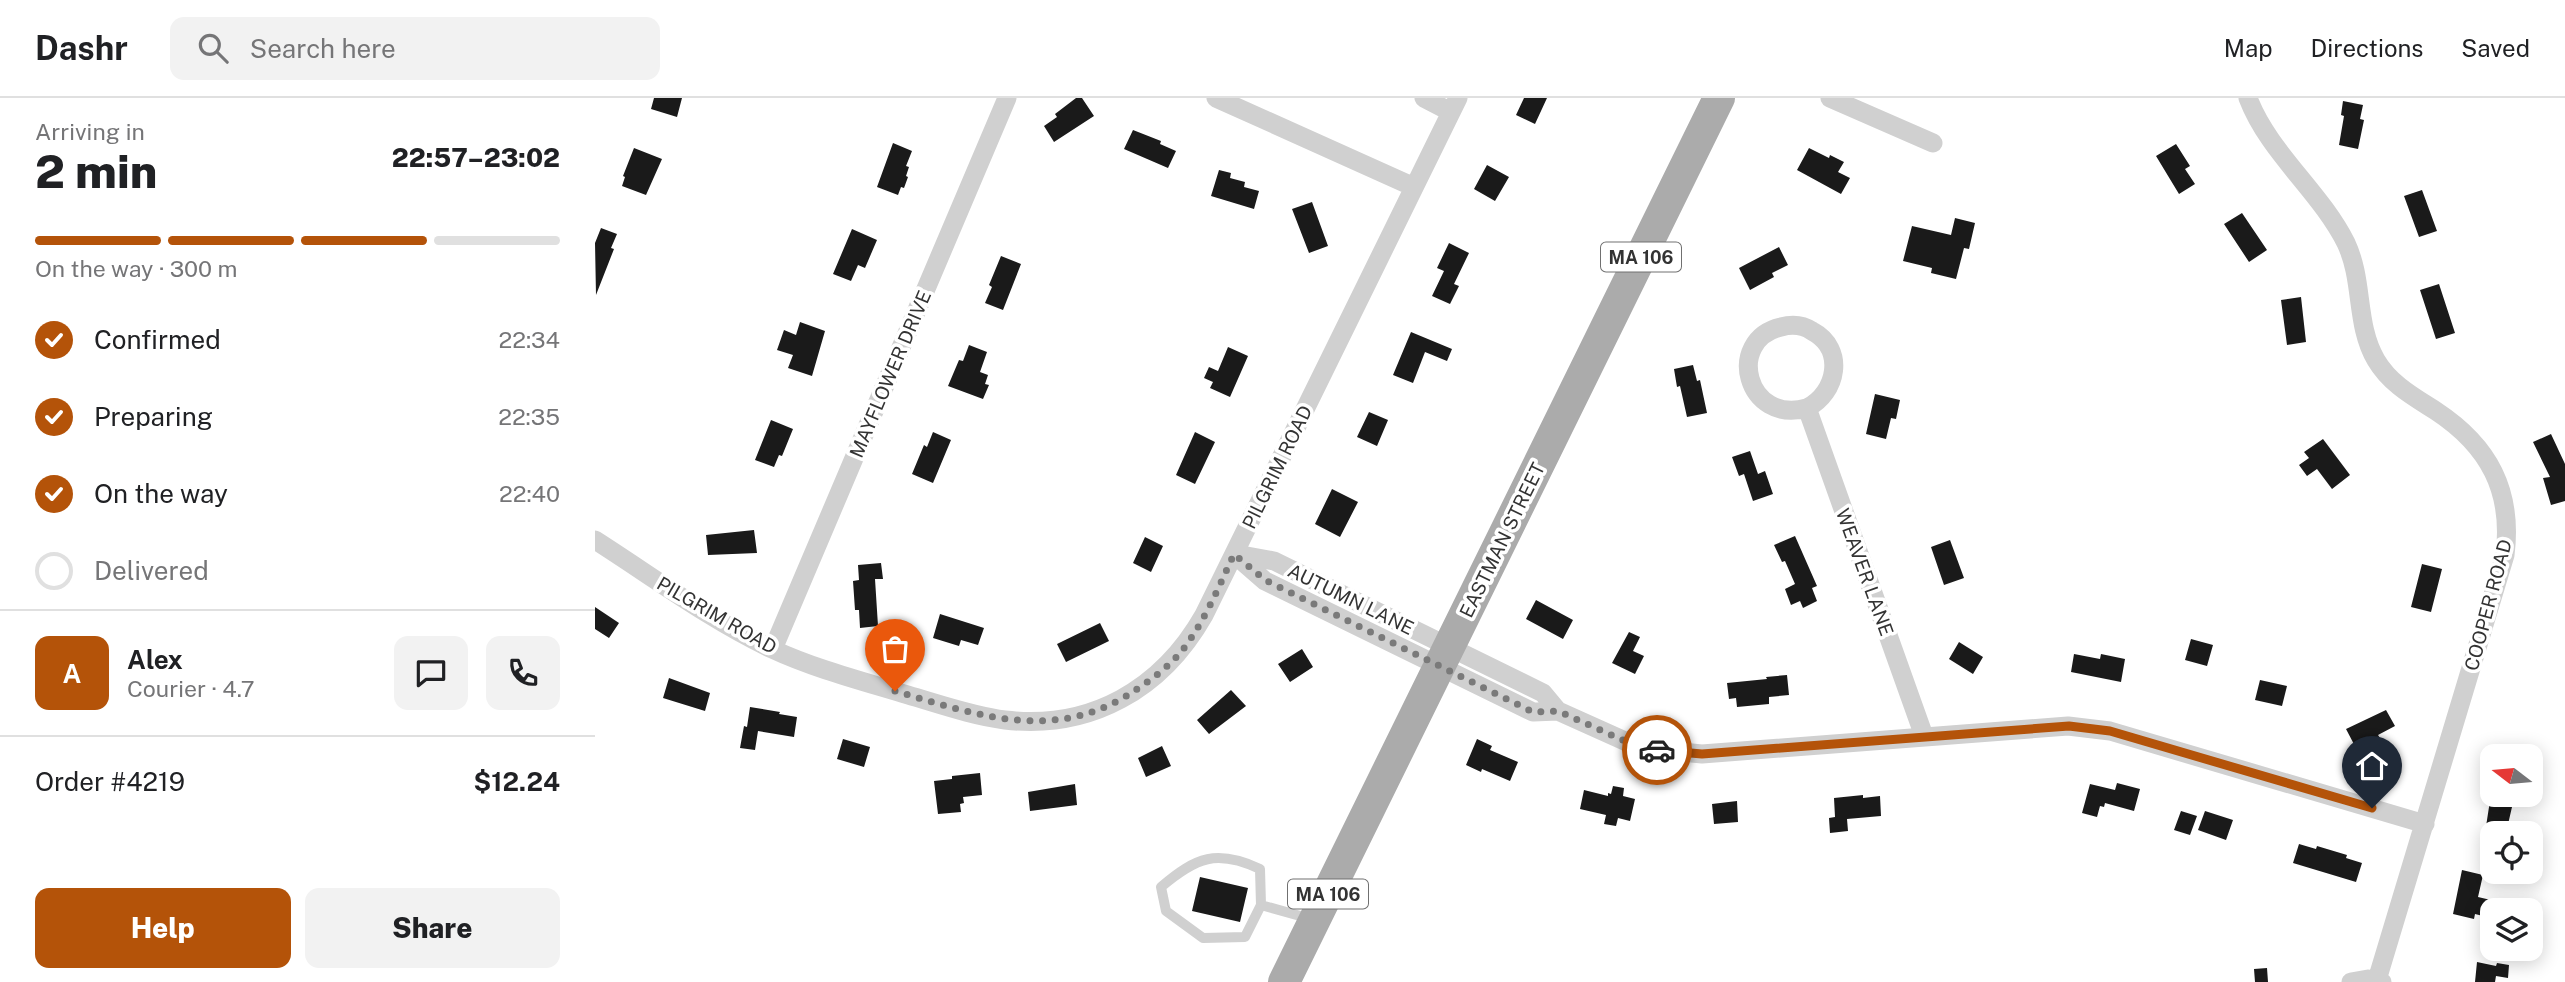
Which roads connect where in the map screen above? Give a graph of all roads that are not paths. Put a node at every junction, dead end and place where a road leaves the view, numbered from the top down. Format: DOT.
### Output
graph roads {
  1 [pos="1007,98"];
  2 [pos="1216,98"];
  3 [pos="1424,98"];
  4 [pos="1719,98"];
  5 [pos="1830,98"];
  6 [pos="2248,98"];
  7 [pos="1455,105"];
  8 [pos="1933,143"];
  9 [pos="1414,187"];
  10 [pos="1807,408"];
  11 [pos="595,540"];
  12 [pos="1234,554"];
  13 [pos="773,649"];
  14 [pos="1444,657"];
  15 [pos="1924,736"];
  16 [pos="2424,824"];
  17 [pos="1261,905"];
  18 [pos="1315,920"];
  19 [pos="2380,981"];
  20 [pos="1285,982"];
  21 [pos="2351,982"];
  1 -- 13 [label="street, MAYFLOWER DRIVE"];
  2 -- 9 [label="street"];
  3 -- 7 [label="street, PILGRIM ROAD"];
  4 -- 14 [label="main road, EASTMAN STREET / MA 106"];
  5 -- 8 [label="street"];
  6 -- 16 [label="street, COOPER ROAD"];
  7 -- 9 [label="street, PILGRIM ROAD"];
  9 -- 12 [label="street, PILGRIM ROAD"];
  10 -- 10 [label="street"];
  10 -- 15 [label="street, WEAVER LANE"];
  11 -- 13 [label="street, PILGRIM ROAD"];
  12 -- 13 [label="street, PILGRIM ROAD"];
  12 -- 14 [label="street, AUTUMN LANE"];
  14 -- 15 [label="street, AUTUMN LANE"];
  14 -- 18 [label="main road, EASTMAN STREET / MA 106"];
  15 -- 16 [label="street, AUTUMN LANE"];
  16 -- 19 [label="street, COOPER ROAD"];
  17 -- 17 [label="lane"];
  17 -- 18 [label="lane"];
  18 -- 20 [label="main road, EASTMAN STREET / MA 106"];
  19 -- 21 [label="street, COOPER ROAD"];
}
